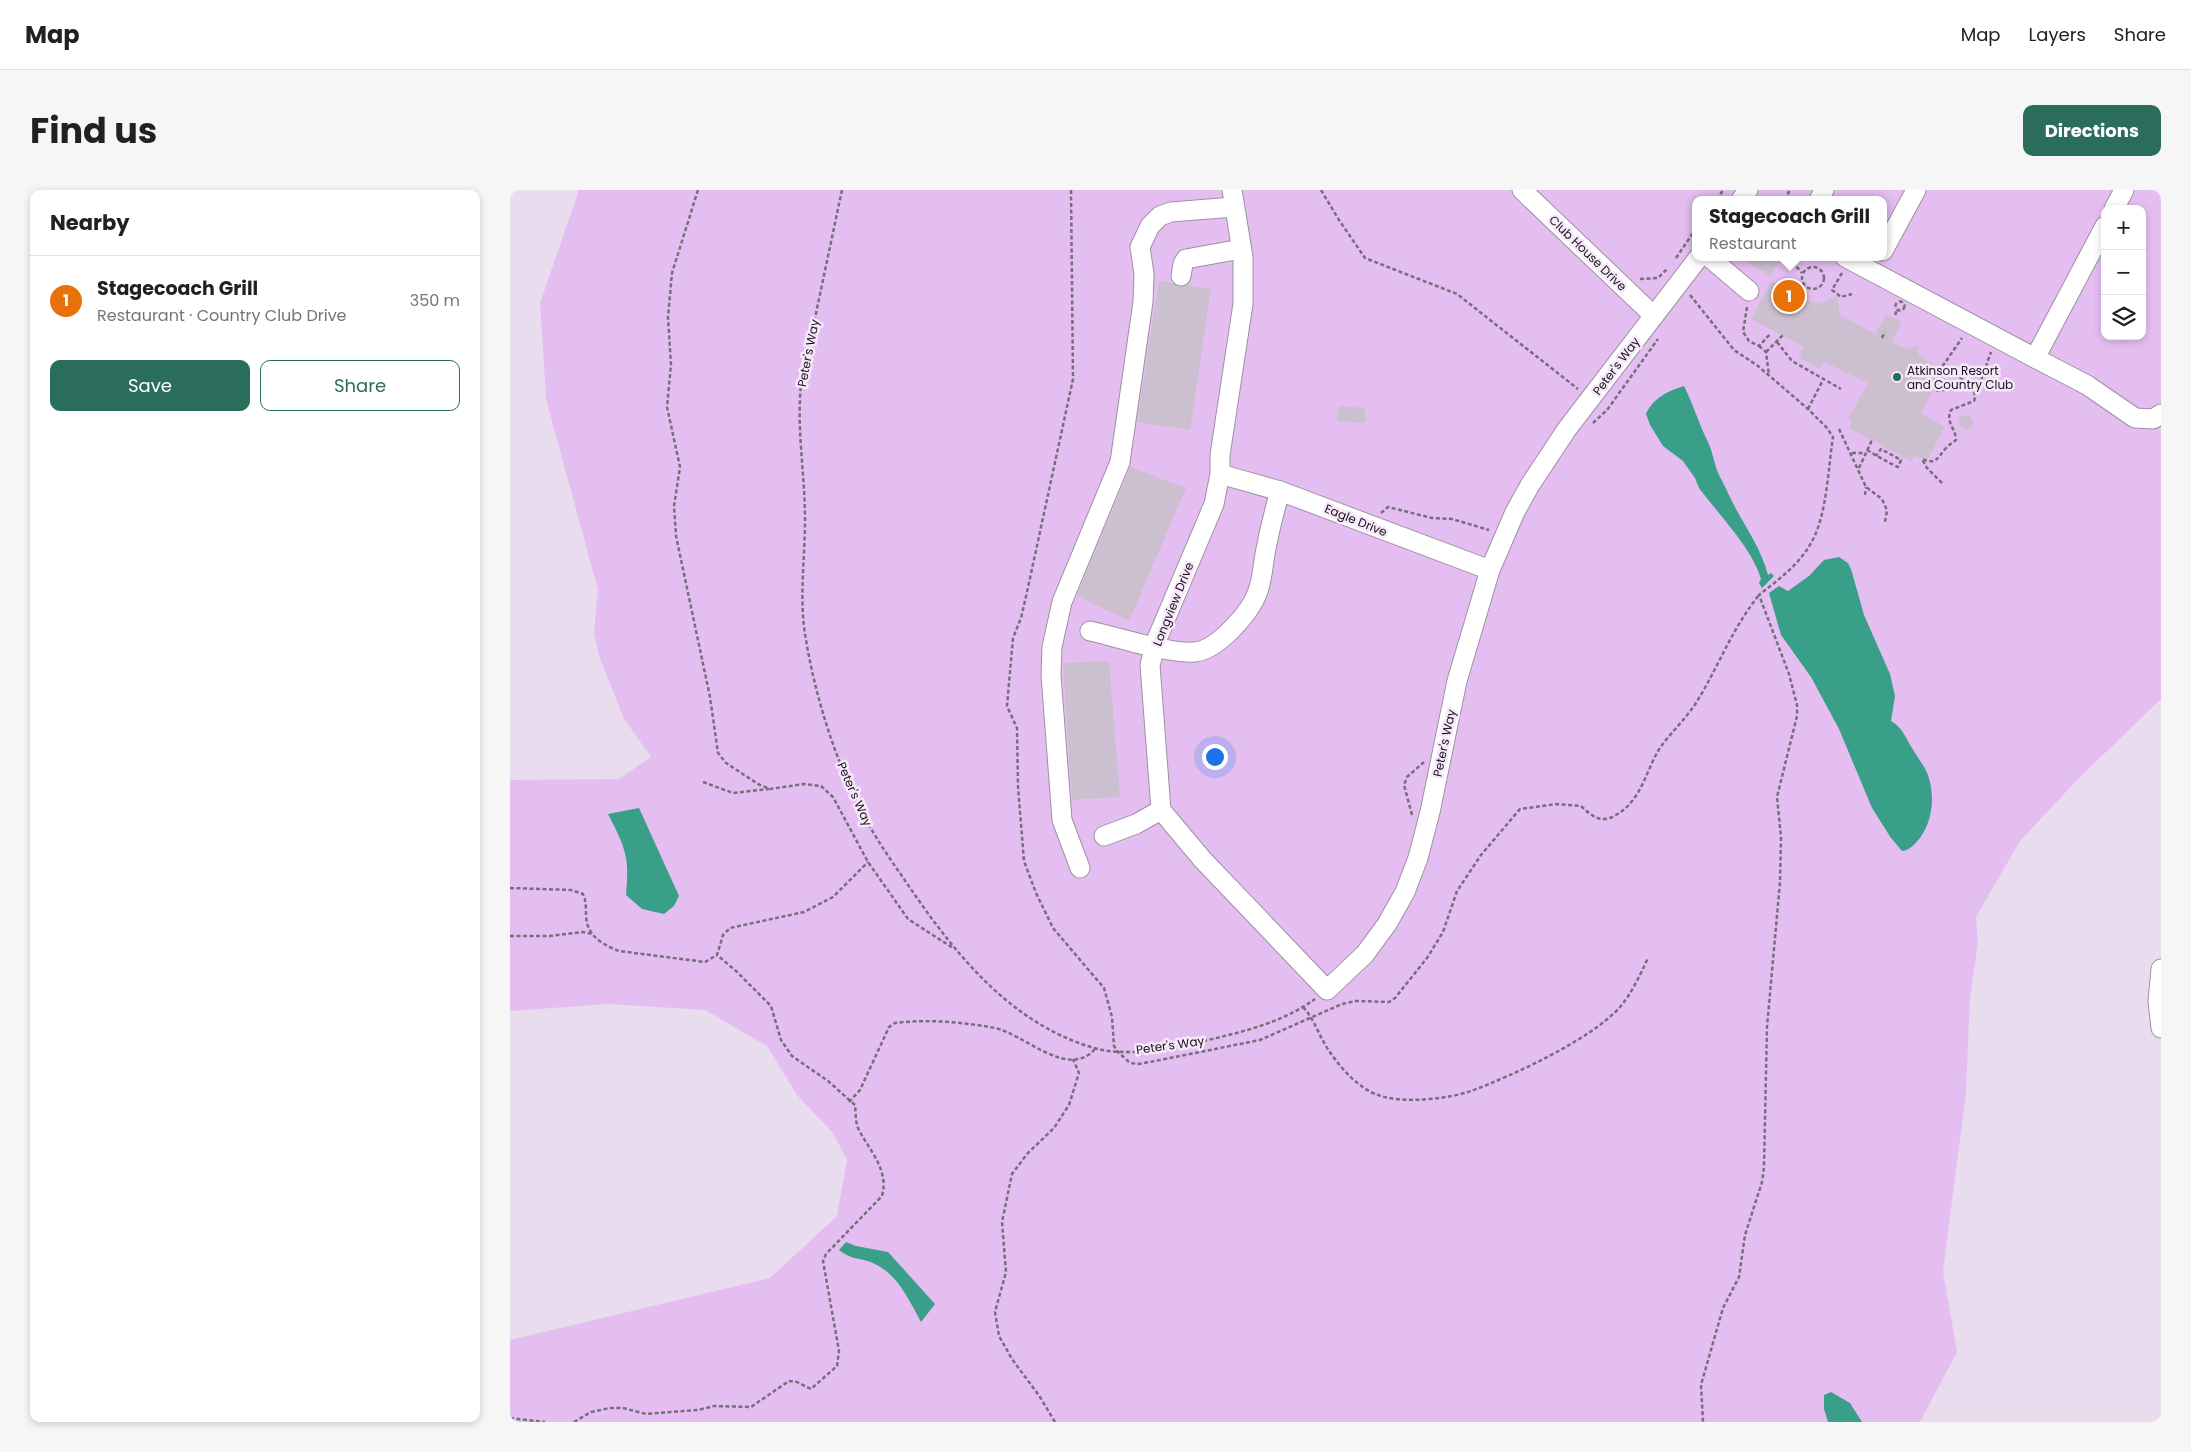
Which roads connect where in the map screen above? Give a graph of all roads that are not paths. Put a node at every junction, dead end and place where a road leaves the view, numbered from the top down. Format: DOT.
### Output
graph roads {
  1 [pos="1522,190"];
  2 [pos="1916,190"];
  3 [pos="2124,190"];
  4 [pos="1233,198"];
  5 [pos="2116,205"];
  6 [pos="2101,234"];
  7 [pos="1887,244"];
  8 [pos="1241,249"];
  9 [pos="1697,261"];
  10 [pos="1714,261"];
  11 [pos="1846,262"];
  12 [pos="1875,264"];
  13 [pos="1181,276"];
  14 [pos="1750,291"];
  15 [pos="1654,316"];
  16 [pos="2035,358"];
  17 [pos="2161,414"];
  18 [pos="1220,474"];
  19 [pos="1280,491"];
  20 [pos="1490,570"];
  21 [pos="1090,631"];
  22 [pos="1155,646"];
  23 [pos="1161,810"];
  24 [pos="1104,836"];
  25 [pos="1080,868"];
  26 [pos="2161,969"];
  27 [pos="2161,1028"];
  1 -- 15 [label="street, Club House Drive"];
  2 -- 7 [label="street"];
  3 -- 5 [label="street"];
  4 -- 8 [label="street, Longview Drive"];
  4 -- 25 [label="street"];
  6 -- 16 [label="street"];
  8 -- 13 [label="street"];
  8 -- 18 [label="street, Longview Drive"];
  9 -- 15 [label="street, Peter's Way"];
  10 -- 14 [label="street"];
  11 -- 12 [label="street"];
  12 -- 16 [label="street"];
  15 -- 20 [label="street, Peter's Way"];
  16 -- 17 [label="street"];
  18 -- 19 [label="street, Eagle Drive"];
  18 -- 22 [label="street, Longview Drive"];
  19 -- 20 [label="street, Eagle Drive"];
  19 -- 22 [label="street"];
  20 -- 23 [label="street, Peter's Way"];
  21 -- 22 [label="street"];
  22 -- 23 [label="street, Longview Drive"];
  23 -- 24 [label="street"];
  26 -- 27 [label="street"];
}
